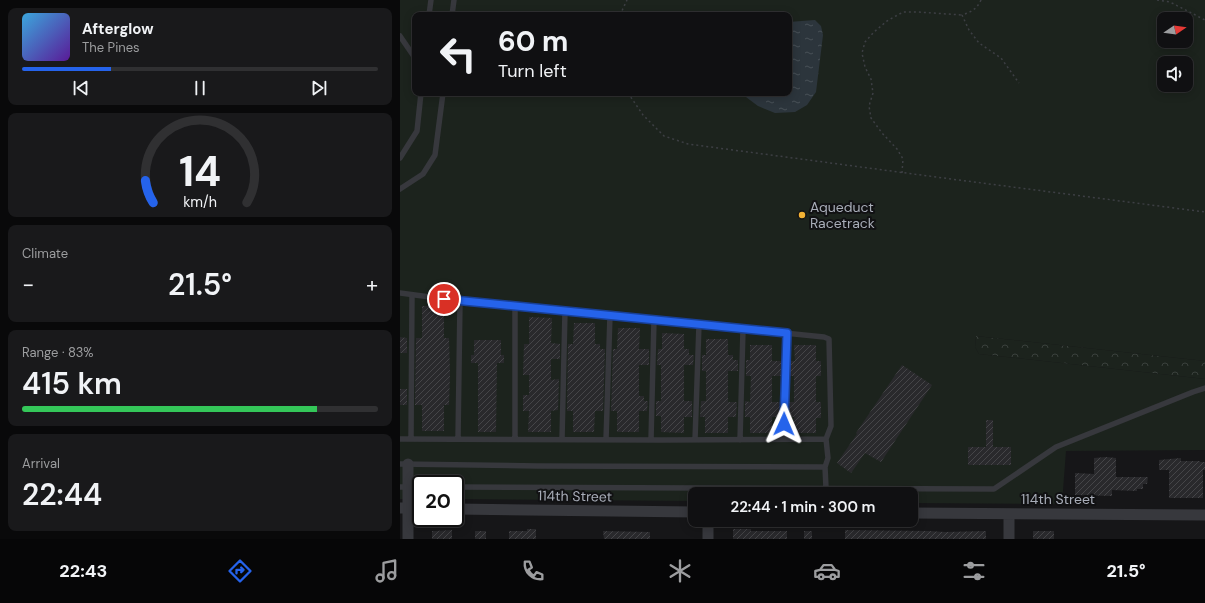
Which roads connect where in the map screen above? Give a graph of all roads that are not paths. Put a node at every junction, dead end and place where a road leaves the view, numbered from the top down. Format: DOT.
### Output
graph roads {
  1 [pos="431,0"];
  2 [pos="454,0"];
  3 [pos="429,12"];
  4 [pos="452,12"];
  5 [pos="400,36"];
  6 [pos="412,54"];
  7 [pos="421,96"];
  8 [pos="443,96"];
  9 [pos="400,158"];
  10 [pos="400,189"];
  11 [pos="400,293"];
  12 [pos="412,295"];
  13 [pos="460,301"];
  14 [pos="515,306"];
  15 [pos="565,311"];
  16 [pos="610,315"];
  17 [pos="654,320"];
  18 [pos="699,324"];
  19 [pos="743,329"];
  20 [pos="787,333"];
  21 [pos="1205,388"];
  22 [pos="400,439"];
  23 [pos="411,439"];
  24 [pos="458,439"];
  25 [pos="515,439"];
  26 [pos="562,439"];
  27 [pos="784,439"];
  28 [pos="826,439"];
  29 [pos="606,440"];
  30 [pos="651,440"];
  31 [pos="695,440"];
  32 [pos="740,440"];
  33 [pos="404,464"];
  34 [pos="826,468"];
  35 [pos="404,487"];
  36 [pos="464,487"];
  37 [pos="826,487"];
  38 [pos="688,488"];
  39 [pos="918,489"];
  40 [pos="404,508"];
  41 [pos="464,509"];
  42 [pos="688,512"];
  43 [pos="918,513"];
  44 [pos="1009,514"];
  45 [pos="1205,515"];
  46 [pos="708,527"];
  47 [pos="408,539"];
  48 [pos="708,539"];
  49 [pos="1009,539"];
  1 -- 3 [label="lane"];
  2 -- 4 [label="lane"];
  5 -- 6 [label="lane"];
  7 -- 9 [label="lane"];
  8 -- 10 [label="lane"];
  11 -- 12 [label="lane"];
  12 -- 13 [label="lane"];
  12 -- 23 [label="lane"];
  13 -- 14 [label="lane"];
  13 -- 24 [label="lane"];
  14 -- 15 [label="lane"];
  14 -- 25 [label="lane"];
  15 -- 16 [label="lane"];
  15 -- 26 [label="lane"];
  16 -- 17 [label="lane"];
  16 -- 29 [label="lane"];
  17 -- 18 [label="lane"];
  17 -- 30 [label="lane"];
  18 -- 19 [label="lane"];
  18 -- 31 [label="lane"];
  19 -- 20 [label="lane"];
  19 -- 32 [label="lane"];
  20 -- 27 [label="lane"];
  20 -- 28 [label="lane"];
  21 -- 39 [label="lane"];
  22 -- 23 [label="lane"];
  23 -- 24 [label="lane"];
  24 -- 25 [label="lane"];
  25 -- 26 [label="lane"];
  26 -- 29 [label="lane"];
  27 -- 28 [label="lane"];
  27 -- 32 [label="lane"];
  28 -- 34 [label="lane"];
  29 -- 30 [label="lane"];
  30 -- 31 [label="lane"];
  31 -- 32 [label="lane"];
  33 -- 34 [label="lane"];
  33 -- 35 [label="street"];
  34 -- 37 [label="lane"];
  35 -- 40 [label="street"];
  36 -- 38 [label="lane"];
  40 -- 47 [label="street"];
  41 -- 42 [label="street, 114th Street"];
  43 -- 44 [label="street, 114th Street"];
  44 -- 45 [label="street, 114th Street"];
  44 -- 49 [label="street"];
  46 -- 48 [label="street"];
}
